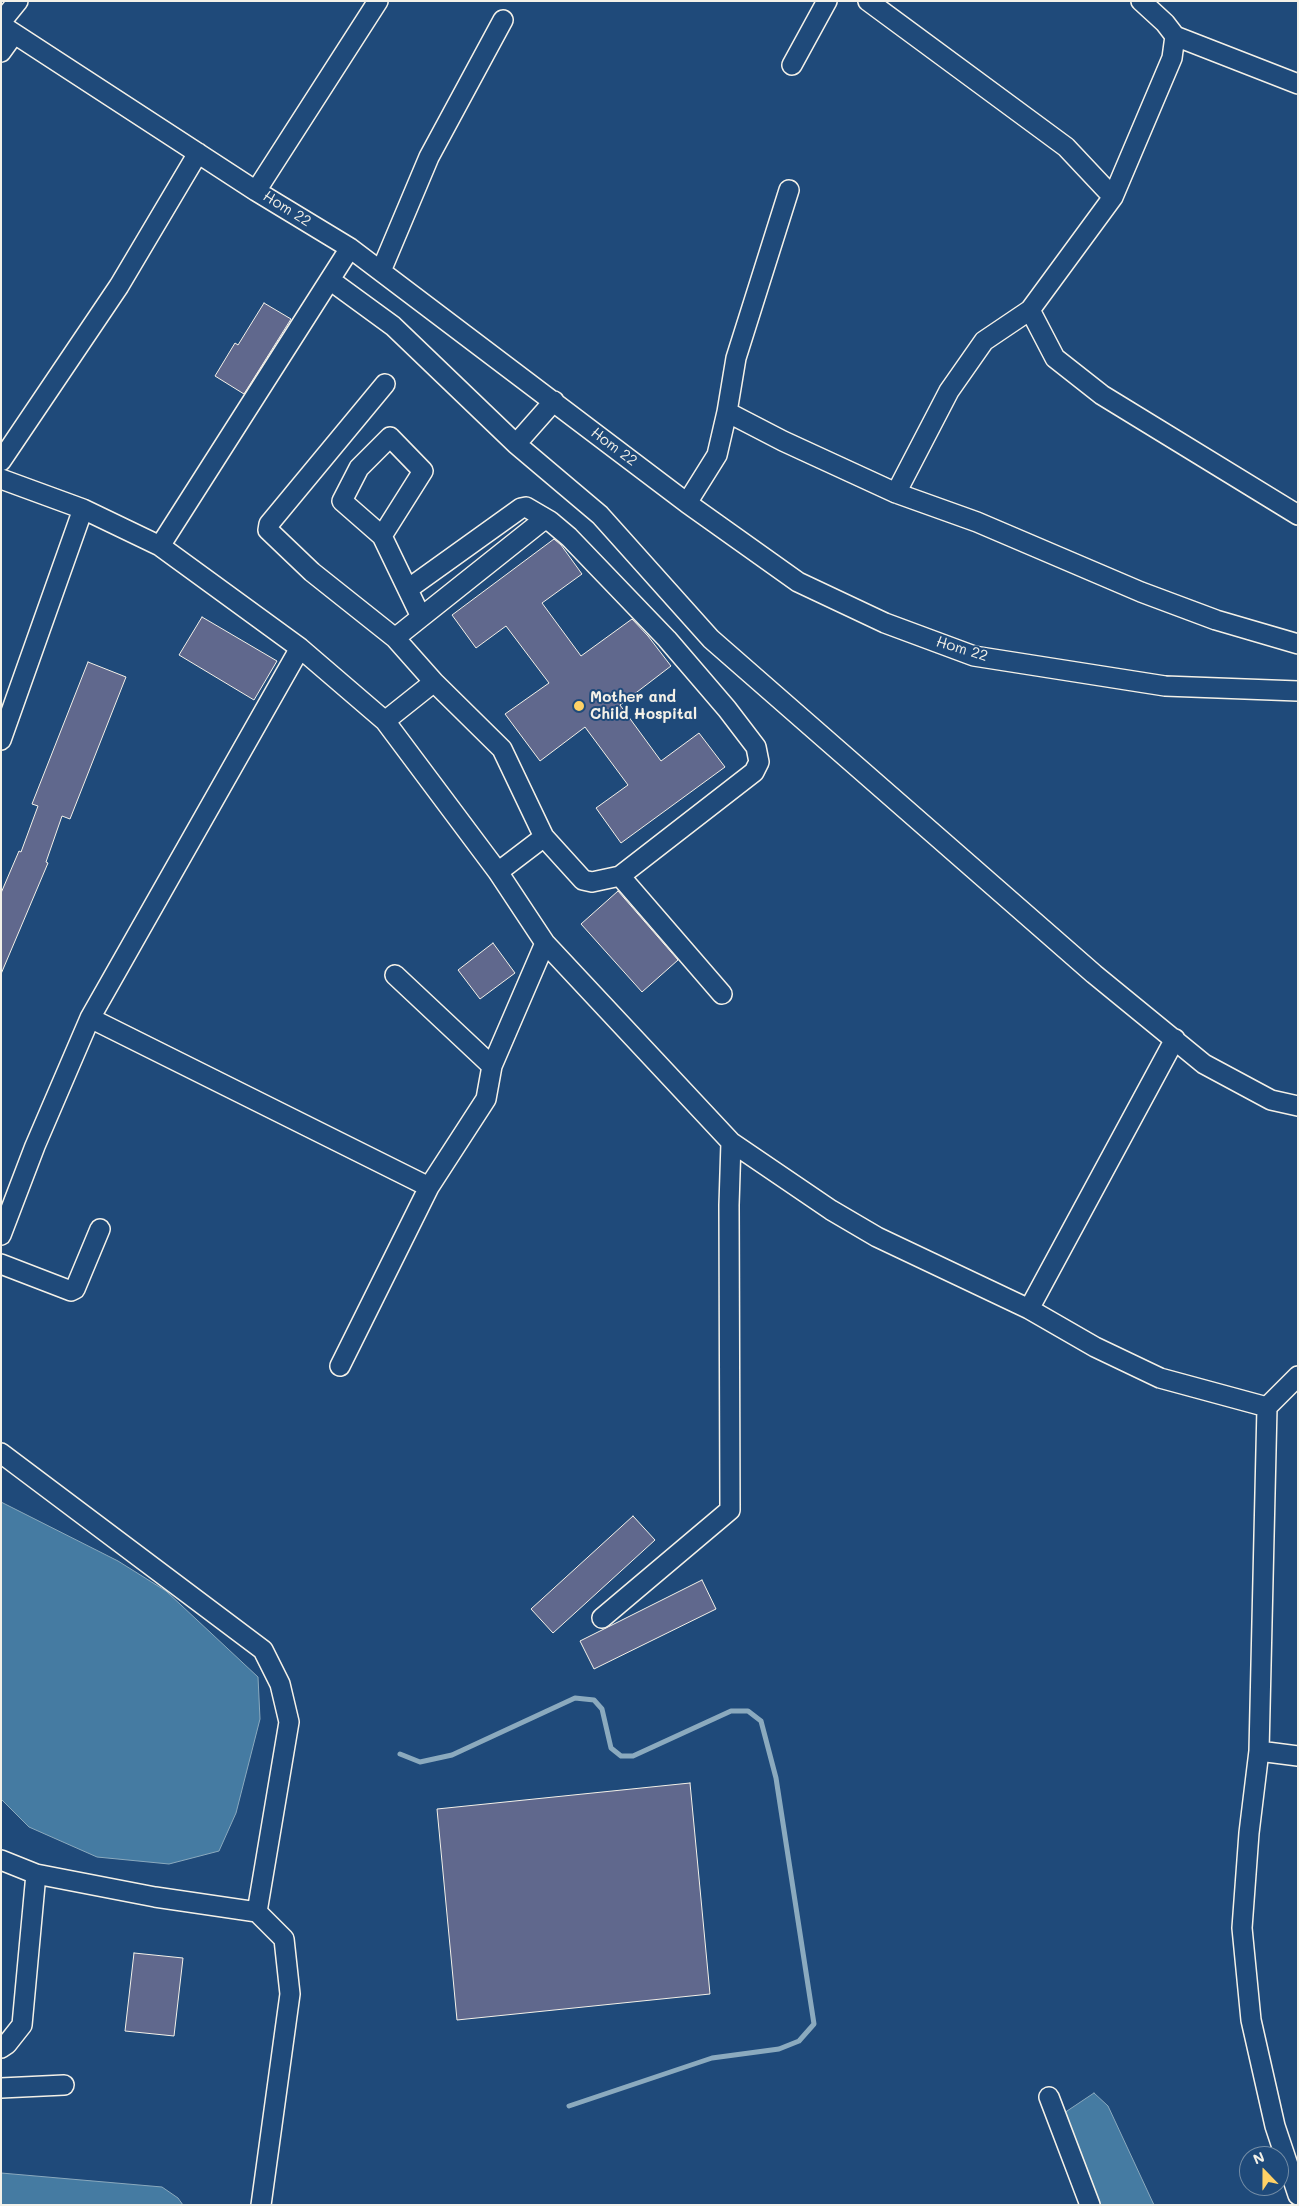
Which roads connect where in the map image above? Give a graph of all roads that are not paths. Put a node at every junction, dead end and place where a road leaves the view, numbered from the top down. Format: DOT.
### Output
graph roads {
  1 [pos="18,1"];
  2 [pos="378,1"];
  3 [pos="827,1"];
  4 [pos="868,1"];
  5 [pos="1141,1"];
  6 [pos="503,20"];
  7 [pos="6,27"];
  8 [pos="1175,36"];
  9 [pos="1,52"];
  10 [pos="792,65"];
  11 [pos="1298,84"];
  12 [pos="198,153"];
  13 [pos="789,190"];
  14 [pos="256,191"];
  15 [pos="1113,197"];
  16 [pos="350,248"];
  17 [pos="381,272"];
  18 [pos="330,280"];
  19 [pos="1030,310"];
  20 [pos="385,384"];
  21 [pos="554,401"];
  22 [pos="727,412"];
  23 [pos="516,444"];
  24 [pos="1,461"];
  25 [pos="1,479"];
  26 [pos="896,493"];
  27 [pos="687,503"];
  28 [pos="84,509"];
  29 [pos="1298,515"];
  30 [pos="550,521"];
  31 [pos="382,536"];
  32 [pos="160,546"];
  33 [pos="408,589"];
  34 [pos="421,617"];
  35 [pos="395,638"];
  36 [pos="1298,644"];
  37 [pos="300,648"];
  38 [pos="434,682"];
  39 [pos="1298,691"];
  40 [pos="385,722"];
  41 [pos="1,740"];
  42 [pos="544,837"];
  43 [pos="498,872"];
  44 [pos="620,876"];
  45 [pos="545,943"];
  46 [pos="395,974"];
  47 [pos="722,994"];
  48 [pos="90,1018"];
  49 [pos="1175,1039"];
  50 [pos="492,1066"];
  51 [pos="1298,1106"];
  52 [pos="731,1142"];
  53 [pos="429,1187"];
  54 [pos="100,1229"];
  55 [pos="1,1235"];
  56 [pos="1,1264"];
  57 [pos="1029,1309"];
  58 [pos="340,1366"];
  59 [pos="1298,1376"];
  60 [pos="1268,1407"];
  61 [pos="1,1452"];
  62 [pos="602,1618"];
  63 [pos="1259,1752"];
  64 [pos="1298,1756"];
  65 [pos="1,1860"];
  66 [pos="36,1874"];
  67 [pos="257,1912"];
  68 [pos="1,2048"];
  69 [pos="64,2085"];
  70 [pos="1,2088"];
  71 [pos="1049,2096"];
  72 [pos="1298,2195"];
  73 [pos="261,2205"];
  74 [pos="1090,2205"];
  1 -- 7 [label="street"];
  2 -- 14 [label="street"];
  3 -- 10 [label="street"];
  4 -- 15 [label="street"];
  5 -- 8 [label="street"];
  6 -- 17 [label="street"];
  7 -- 9 [label="street"];
  7 -- 12 [label="street, Hom 22"];
  8 -- 11 [label="street"];
  8 -- 15 [label="street"];
  12 -- 14 [label="street, Hom 22"];
  12 -- 24 [label="street"];
  13 -- 22 [label="street"];
  14 -- 16 [label="street, Hom 22"];
  15 -- 19 [label="street"];
  16 -- 17 [label="street, Hom 22"];
  16 -- 18 [label="street"];
  17 -- 21 [label="street, Hom 22"];
  18 -- 23 [label="street"];
  18 -- 32 [label="street"];
  19 -- 26 [label="street"];
  19 -- 29 [label="street"];
  20 -- 35 [label="street"];
  21 -- 23 [label="street"];
  21 -- 27 [label="street, Hom 22"];
  22 -- 26 [label="street"];
  22 -- 27 [label="street"];
  23 -- 49 [label="street"];
  25 -- 28 [label="street"];
  26 -- 36 [label="street"];
  27 -- 39 [label="street, Hom 22"];
  28 -- 32 [label="street"];
  28 -- 41 [label="street"];
  30 -- 33 [label="street"];
  30 -- 34 [label="street"];
  30 -- 44 [label="street"];
  31 -- 31 [label="street"];
  31 -- 33 [label="street"];
  32 -- 37 [label="street"];
  33 -- 34 [label="street"];
  34 -- 35 [label="street"];
  35 -- 38 [label="street"];
  37 -- 40 [label="street"];
  37 -- 48 [label="street"];
  38 -- 40 [label="street"];
  38 -- 42 [label="street"];
  40 -- 43 [label="street"];
  42 -- 43 [label="street"];
  42 -- 44 [label="street"];
  43 -- 45 [label="street"];
  44 -- 47 [label="street"];
  45 -- 50 [label="street"];
  45 -- 52 [label="street"];
  46 -- 50 [label="street"];
  48 -- 53 [label="street"];
  48 -- 55 [label="street"];
  49 -- 51 [label="street"];
  49 -- 57 [label="street"];
  50 -- 53 [label="street"];
  52 -- 57 [label="street"];
  52 -- 62 [label="street"];
  53 -- 58 [label="street"];
  54 -- 56 [label="street"];
  57 -- 60 [label="street"];
  59 -- 60 [label="street"];
  60 -- 63 [label="street"];
  61 -- 67 [label="street"];
  63 -- 64 [label="street"];
  63 -- 72 [label="street"];
  65 -- 66 [label="street"];
  66 -- 67 [label="street"];
  66 -- 68 [label="street"];
  67 -- 73 [label="street"];
  69 -- 70 [label="street"];
  71 -- 74 [label="street"];
}
